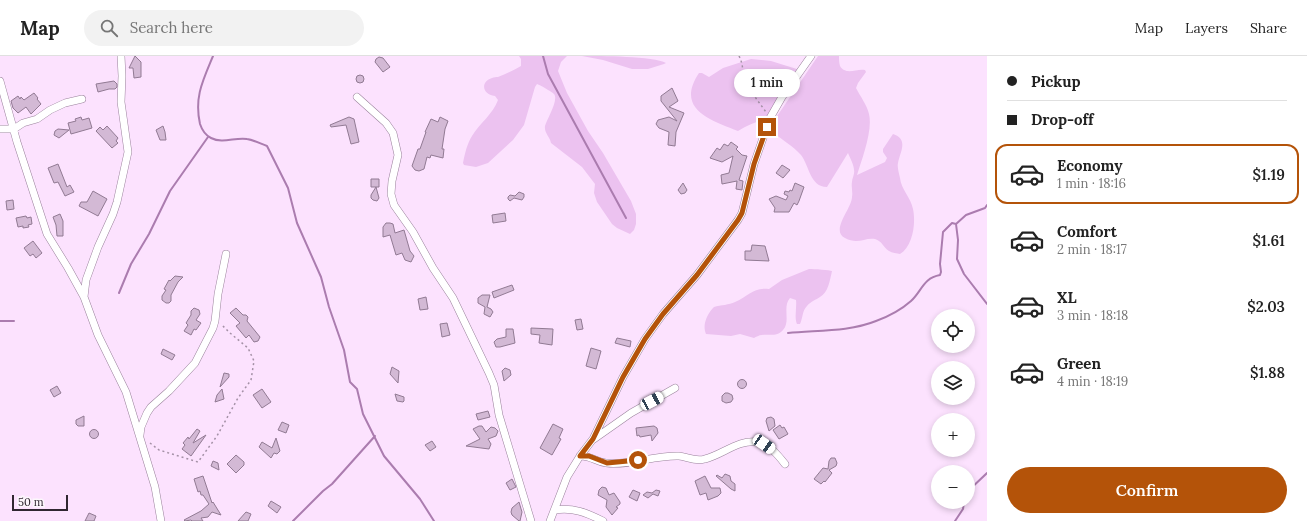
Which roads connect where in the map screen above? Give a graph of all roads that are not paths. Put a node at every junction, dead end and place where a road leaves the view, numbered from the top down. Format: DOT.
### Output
graph roads {
  1 [pos="121,56"];
  2 [pos="811,56"];
  3 [pos="0,82"];
  4 [pos="357,97"];
  5 [pos="82,99"];
  6 [pos="0,129"];
  7 [pos="14,129"];
  8 [pos="226,254"];
  9 [pos="84,297"];
  10 [pos="675,388"];
  11 [pos="140,438"];
  12 [pos="593,439"];
  13 [pos="580,456"];
  14 [pos="785,464"];
  15 [pos="555,510"];
  16 [pos="161,521"];
  17 [pos="530,521"];
  18 [pos="550,521"];
  19 [pos="603,521"];
  1 -- 9 [label="street"];
  2 -- 12 [label="street"];
  3 -- 7 [label="street"];
  4 -- 17 [label="street"];
  5 -- 7 [label="street"];
  6 -- 7 [label="street"];
  7 -- 9 [label="street"];
  8 -- 11 [label="street"];
  9 -- 11 [label="street"];
  10 -- 12 [label="street"];
  11 -- 16 [label="street"];
  12 -- 13 [label="street"];
  13 -- 14 [label="street"];
  13 -- 15 [label="street"];
  15 -- 18 [label="street"];
  15 -- 19 [label="street"];
}
